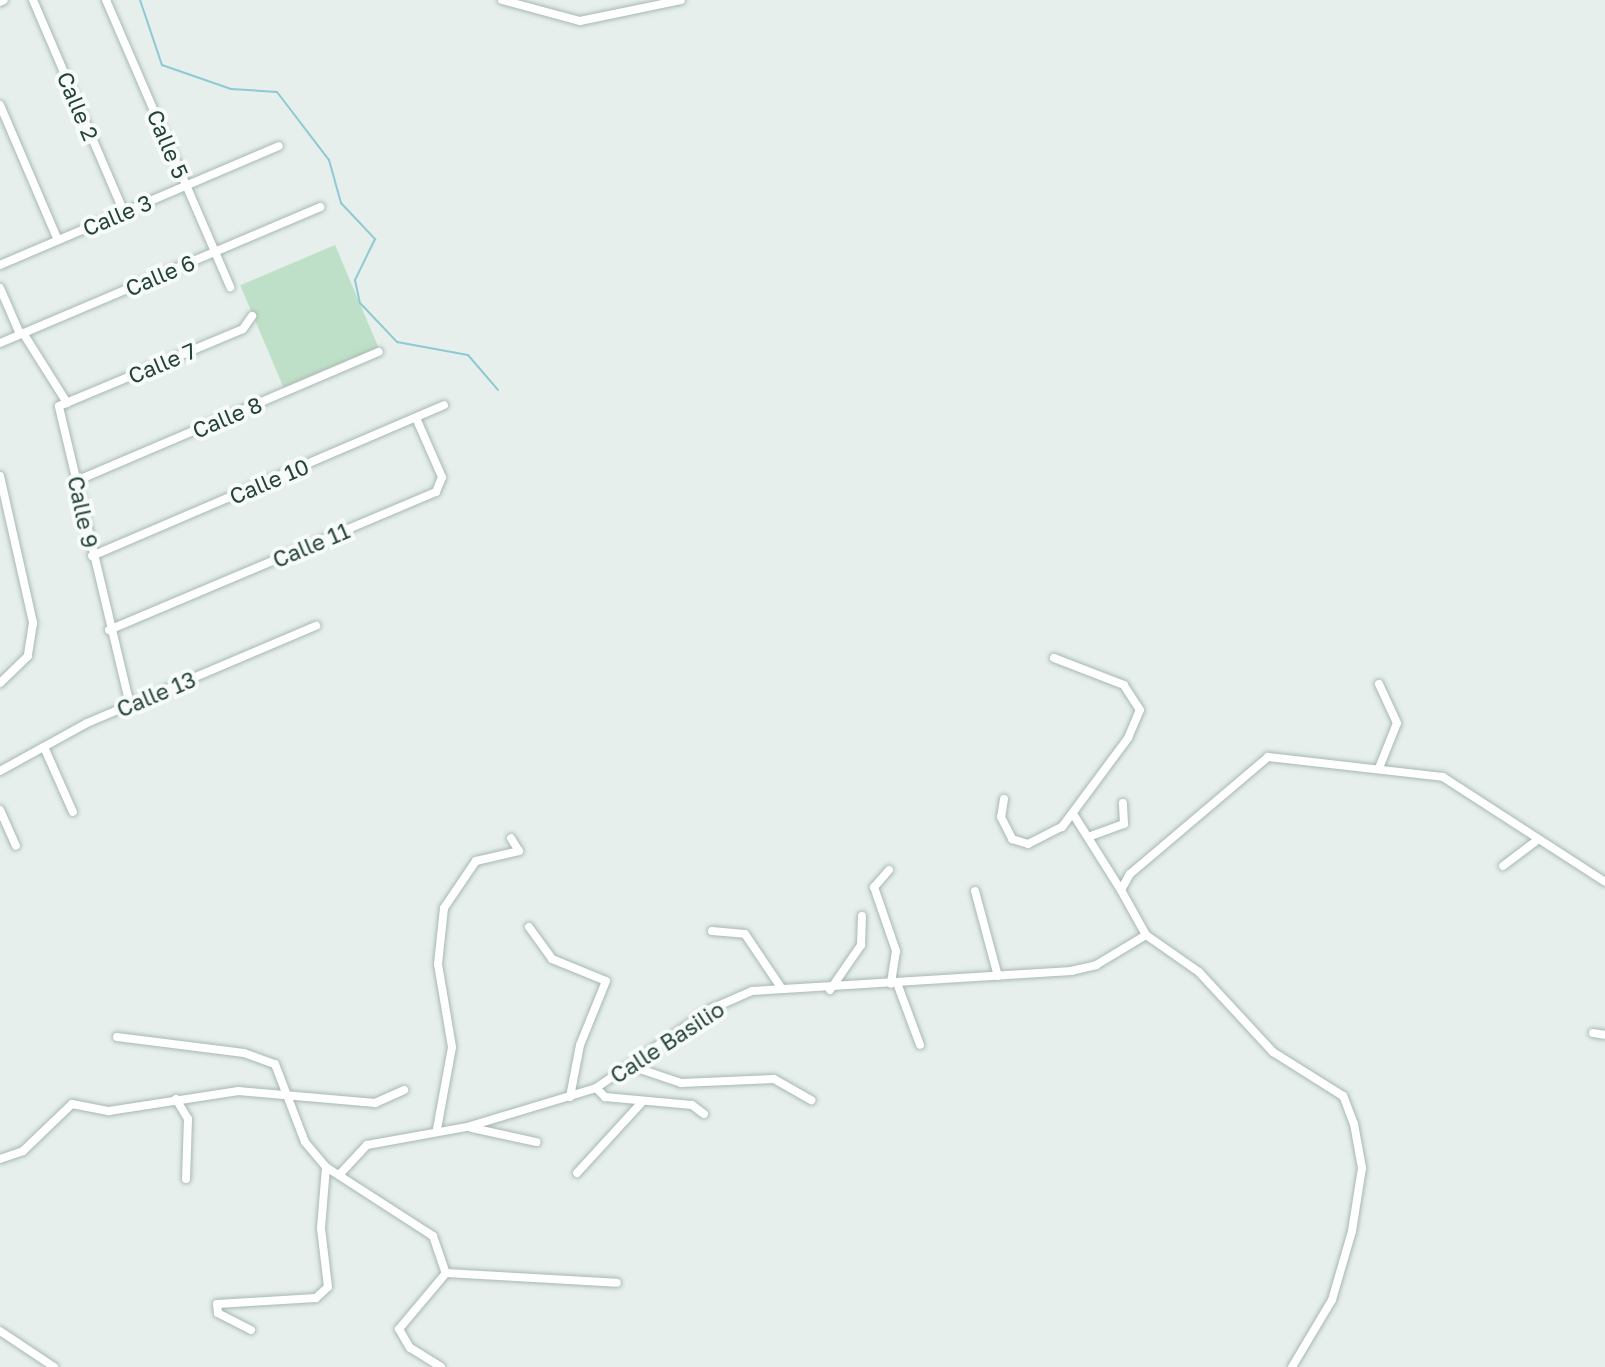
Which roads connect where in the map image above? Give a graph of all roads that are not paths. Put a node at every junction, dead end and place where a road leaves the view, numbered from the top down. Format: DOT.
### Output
graph roads {
  1 [pos="33,0"];
  2 [pos="106,0"];
  3 [pos="502,0"];
  4 [pos="681,0"];
  5 [pos="0,105"];
  6 [pos="279,146"];
  7 [pos="186,185"];
  8 [pos="320,207"];
  9 [pos="124,212"];
  10 [pos="58,240"];
  11 [pos="215,251"];
  12 [pos="0,265"];
  13 [pos="230,287"];
  14 [pos="0,288"];
  15 [pos="252,316"];
  16 [pos="21,334"];
  17 [pos="0,343"];
  18 [pos="379,352"];
  19 [pos="67,403"];
  20 [pos="444,405"];
  21 [pos="416,418"];
  22 [pos="0,476"];
  23 [pos="76,481"];
  24 [pos="3,500"];
  25 [pos="92,556"];
  26 [pos="316,626"];
  27 [pos="109,630"];
  28 [pos="1054,658"];
  29 [pos="0,683"];
  30 [pos="1379,684"];
  31 [pos="130,705"];
  32 [pos="44,747"];
  33 [pos="1379,768"];
  34 [pos="0,771"];
  35 [pos="1004,799"];
  36 [pos="1123,803"];
  37 [pos="0,810"];
  38 [pos="73,812"];
  39 [pos="1075,817"];
  40 [pos="1088,837"];
  41 [pos="511,838"];
  42 [pos="1535,842"];
  43 [pos="16,846"];
  44 [pos="1503,866"];
  45 [pos="889,870"];
  46 [pos="1605,882"];
  47 [pos="1121,890"];
  48 [pos="975,891"];
  49 [pos="862,916"];
  50 [pos="529,927"];
  51 [pos="712,931"];
  52 [pos="1146,935"];
  53 [pos="998,976"];
  54 [pos="894,984"];
  55 [pos="780,986"];
  56 [pos="830,990"];
  57 [pos="1593,1033"];
  58 [pos="1605,1035"];
  59 [pos="117,1037"];
  60 [pos="920,1045"];
  61 [pos="631,1066"];
  62 [pos="596,1088"];
  63 [pos="404,1090"];
  64 [pos="291,1095"];
  65 [pos="570,1097"];
  66 [pos="176,1099"];
  67 [pos="811,1100"];
  68 [pos="642,1102"];
  69 [pos="704,1114"];
  70 [pos="467,1127"];
  71 [pos="437,1129"];
  72 [pos="536,1142"];
  73 [pos="0,1159"];
  74 [pos="326,1167"];
  75 [pos="577,1173"];
  76 [pos="339,1175"];
  77 [pos="186,1179"];
  78 [pos="446,1273"];
  79 [pos="617,1283"];
  80 [pos="251,1330"];
  81 [pos="0,1331"];
  82 [pos="54,1367"];
  83 [pos="441,1367"];
  84 [pos="1292,1367"];
  1 -- 9 [label="street, Calle 2"];
  2 -- 7 [label="street, Calle 5"];
  3 -- 4 [label="street"];
  5 -- 10 [label="street"];
  6 -- 7 [label="street, Calle 3"];
  7 -- 9 [label="street, Calle 3"];
  7 -- 11 [label="street, Calle 5"];
  8 -- 11 [label="street, Calle 6"];
  9 -- 10 [label="street, Calle 3"];
  10 -- 12 [label="street, Calle 3"];
  11 -- 13 [label="street, Calle 5"];
  11 -- 16 [label="street, Calle 6"];
  14 -- 16 [label="street"];
  15 -- 19 [label="street, Calle 7"];
  16 -- 17 [label="street, Calle 6"];
  16 -- 19 [label="street"];
  18 -- 23 [label="street, Calle 8"];
  19 -- 23 [label="street, Calle 9"];
  20 -- 21 [label="street, Calle 10"];
  21 -- 25 [label="street, Calle 10"];
  21 -- 27 [label="street, Calle 11"];
  22 -- 24 [label="street"];
  23 -- 25 [label="street, Calle 9"];
  24 -- 29 [label="street"];
  25 -- 27 [label="street, Calle 9"];
  26 -- 31 [label="street, Calle 13"];
  27 -- 31 [label="street, Calle 9"];
  28 -- 39 [label="street"];
  30 -- 33 [label="street"];
  31 -- 32 [label="street, Calle 13"];
  32 -- 34 [label="street, Calle 13"];
  32 -- 38 [label="street"];
  33 -- 42 [label="street"];
  33 -- 47 [label="street"];
  35 -- 39 [label="street"];
  36 -- 40 [label="street"];
  37 -- 43 [label="street"];
  39 -- 40 [label="street"];
  40 -- 47 [label="street"];
  41 -- 71 [label="street"];
  42 -- 44 [label="street"];
  42 -- 46 [label="street"];
  45 -- 54 [label="street"];
  47 -- 52 [label="street"];
  48 -- 53 [label="street"];
  49 -- 56 [label="street"];
  50 -- 65 [label="street"];
  51 -- 55 [label="street"];
  52 -- 53 [label="street, Calle Basilio"];
  52 -- 84 [label="street"];
  53 -- 54 [label="street, Calle Basilio"];
  54 -- 56 [label="street, Calle Basilio"];
  54 -- 60 [label="street"];
  55 -- 56 [label="street, Calle Basilio"];
  55 -- 61 [label="street, Calle Basilio"];
  57 -- 58 [label="street"];
  59 -- 64 [label="street"];
  61 -- 62 [label="street, Calle Basilio"];
  61 -- 67 [label="street"];
  62 -- 65 [label="street, Calle Basilio"];
  62 -- 68 [label="street"];
  63 -- 64 [label="street"];
  64 -- 66 [label="street"];
  64 -- 74 [label="street"];
  65 -- 70 [label="street, Calle Basilio"];
  66 -- 73 [label="street"];
  66 -- 77 [label="street"];
  68 -- 69 [label="street"];
  68 -- 75 [label="street"];
  70 -- 71 [label="street, Calle Basilio"];
  70 -- 72 [label="street"];
  71 -- 76 [label="street, Calle Basilio"];
  74 -- 76 [label="street"];
  74 -- 80 [label="street"];
  76 -- 78 [label="street"];
  78 -- 79 [label="street"];
  78 -- 83 [label="street"];
  81 -- 82 [label="street"];
}
